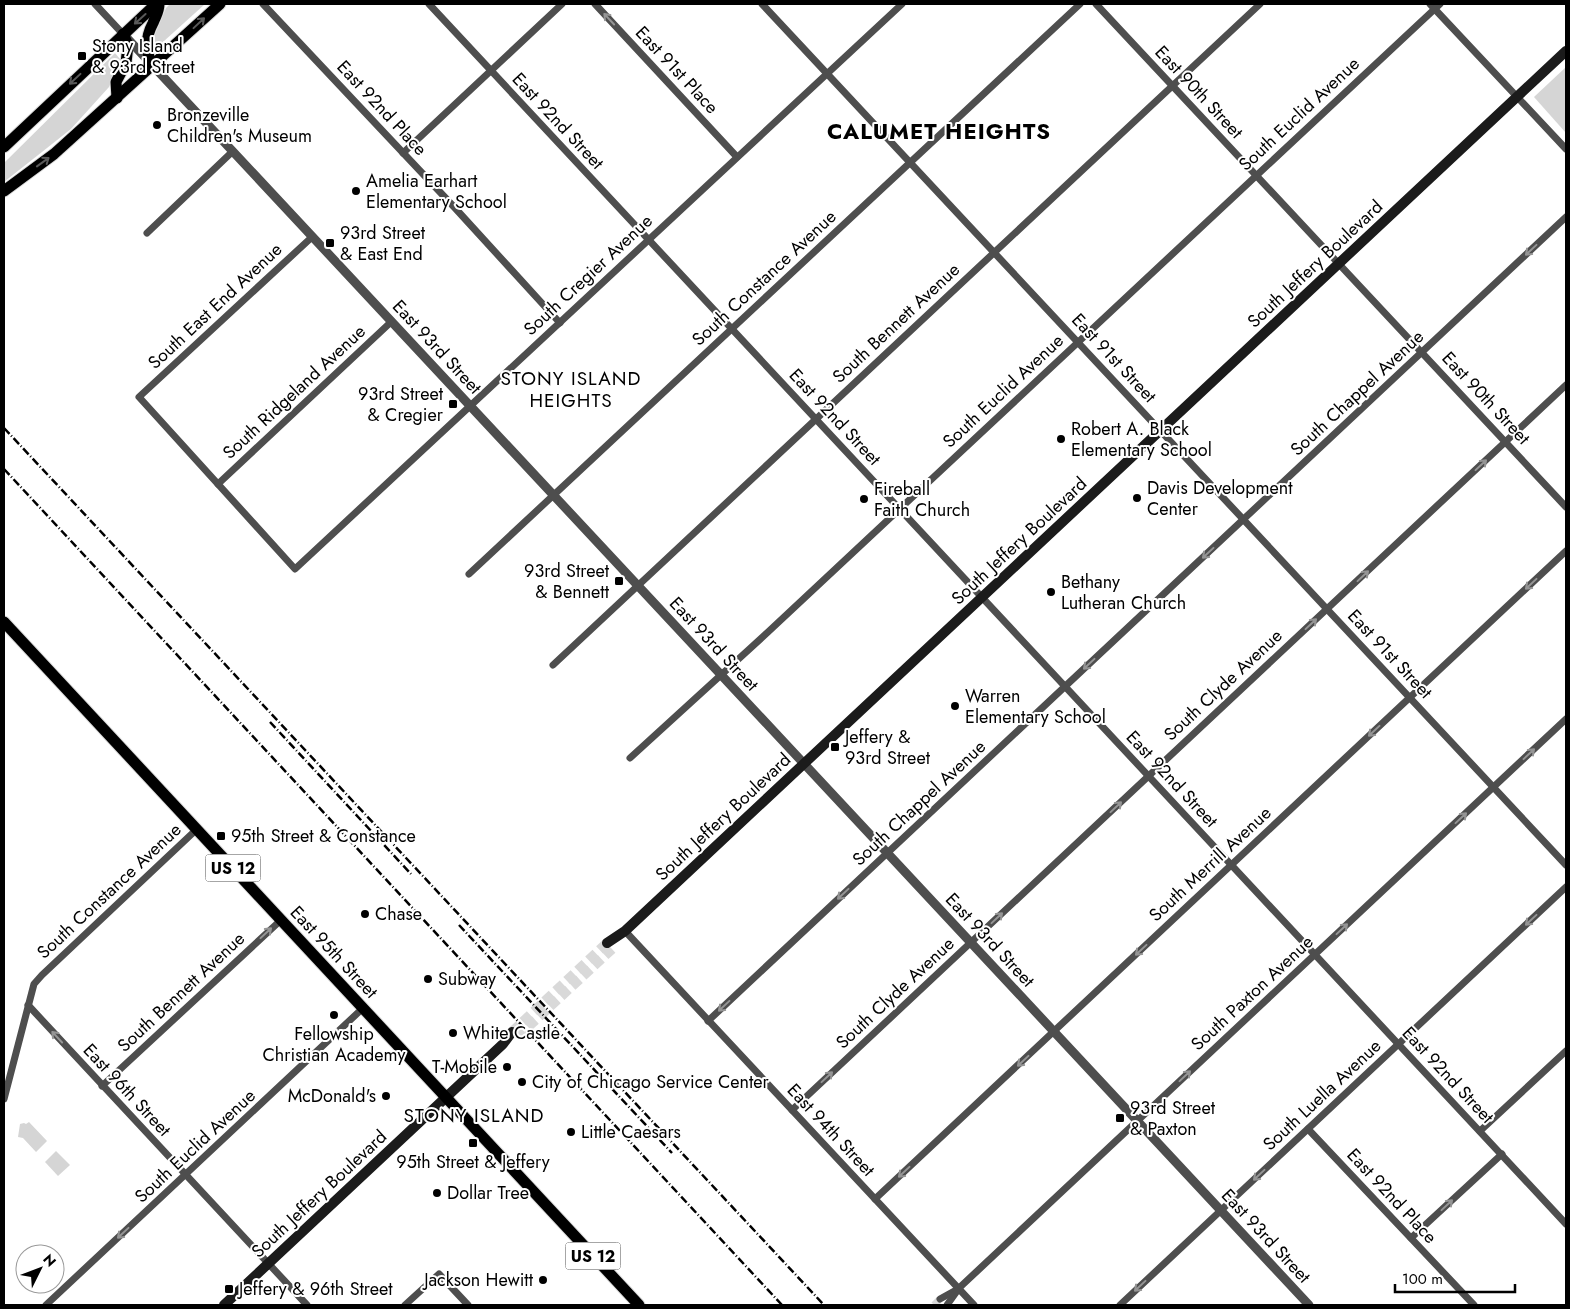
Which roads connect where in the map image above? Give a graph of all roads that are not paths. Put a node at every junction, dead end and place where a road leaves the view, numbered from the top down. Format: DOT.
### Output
graph roads {
  1 [pos="95,4"];
  2 [pos="158,4"];
  3 [pos="220,4"];
  4 [pos="263,4"];
  5 [pos="429,4"];
  6 [pos="562,4"];
  7 [pos="595,4"];
  8 [pos="762,4"];
  9 [pos="902,4"];
  10 [pos="1080,4"];
  11 [pos="1096,4"];
  12 [pos="1260,4"];
  13 [pos="1435,5"];
  14 [pos="123,34"];
  15 [pos="1566,51"];
  16 [pos="152,66"];
  17 [pos="491,70"];
  18 [pos="827,74"];
  19 [pos="1173,86"];
  20 [pos="1518,97"];
  21 [pos="117,98"];
  22 [pos="4,147"];
  23 [pos="1566,149"];
  24 [pos="232,152"];
  25 [pos="403,152"];
  26 [pos="737,157"];
  27 [pos="910,162"];
  28 [pos="1256,174"];
  29 [pos="4,191"];
  30 [pos="1566,217"];
  31 [pos="147,233"];
  32 [pos="312,237"];
  33 [pos="649,240"];
  34 [pos="994,252"];
  35 [pos="1339,264"];
  36 [pos="391,322"];
  37 [pos="560,323"];
  38 [pos="732,329"];
  39 [pos="1077,341"];
  40 [pos="1422,352"];
  41 [pos="1566,385"];
  42 [pos="470,406"];
  43 [pos="816,419"];
  44 [pos="1160,431"];
  45 [pos="1506,442"];
  46 [pos="218,484"];
  47 [pos="553,496"];
  48 [pos="1566,507"];
  49 [pos="899,508"];
  50 [pos="1244,519"];
  51 [pos="1566,551"];
  52 [pos="469,574"];
  53 [pos="638,586"];
  54 [pos="982,597"];
  55 [pos="1327,609"];
  56 [pos="4,622"];
  57 [pos="552,665"];
  58 [pos="721,675"];
  59 [pos="1065,686"];
  60 [pos="1410,698"];
  61 [pos="1566,719"];
  62 [pos="630,758"];
  63 [pos="804,764"];
  64 [pos="1149,776"];
  65 [pos="1494,787"];
  66 [pos="197,829"];
  67 [pos="887,853"];
  68 [pos="1232,865"];
  69 [pos="1566,865"];
  70 [pos="1566,887"];
  71 [pos="281,920"];
  72 [pos="625,931"];
  73 [pos="970,942"];
  74 [pos="610,946"];
  75 [pos="1315,954"];
  76 [pos="28,1006"];
  77 [pos="363,1008"];
  78 [pos="708,1020"];
  79 [pos="1054,1032"];
  80 [pos="515,1034"];
  81 [pos="1399,1044"];
  82 [pos="1566,1051"];
  83 [pos="102,1086"];
  84 [pos="446,1098"];
  85 [pos="4,1099"];
  86 [pos="792,1110"];
  87 [pos="1137,1121"];
  88 [pos="1308,1129"];
  89 [pos="1480,1132"];
  90 [pos="1502,1154"];
  91 [pos="186,1175"];
  92 [pos="875,1200"];
  93 [pos="1221,1211"];
  94 [pos="1566,1222"];
  95 [pos="1411,1238"];
  96 [pos="268,1264"];
  97 [pos="958,1289"];
  98 [pos="940,1299"];
  99 [pos="1303,1303"];
  100 [pos="46,1305"];
  101 [pos="224,1305"];
  102 [pos="307,1305"];
  103 [pos="405,1305"];
  104 [pos="468,1305"];
  105 [pos="639,1305"];
  106 [pos="947,1305"];
  107 [pos="974,1305"];
  108 [pos="1120,1305"];
  109 [pos="1474,1305"];
  1 -- 14 [label="street, East 93rd Street"];
  2 -- 14 [label="main road, one-way"];
  2 -- 16 [label="main road"];
  16 -- 3 [label="main road, one-way"];
  4 -- 25 [label="street, East 92nd Place"];
  5 -- 17 [label="street, East 92nd Street"];
  6 -- 17 [label="street"];
  26 -- 7 [label="street, East 91st Place, one-way"];
  8 -- 18 [label="street, East 91st Street"];
  9 -- 18 [label="street, South Cregier Avenue"];
  10 -- 27 [label="street, South Constance Avenue"];
  11 -- 19 [label="street, East 90th Street"];
  12 -- 19 [label="street, South Bennett Avenue"];
  13 -- 20 [label="street"];
  13 -- 28 [label="street, South Euclid Avenue"];
  14 -- 16 [label="street, East 93rd Street"];
  14 -- 21 [label="main road"];
  14 -- 22 [label="main road, one-way"];
  15 -- 20 [label="main road, South Jeffery Boulevard"];
  16 -- 21 [label="main road"];
  16 -- 24 [label="street, East 93rd Street"];
  17 -- 25 [label="street"];
  17 -- 33 [label="street, East 92nd Street"];
  18 -- 26 [label="street, South Cregier Avenue"];
  18 -- 27 [label="street, East 91st Street"];
  19 -- 28 [label="street, East 90th Street"];
  19 -- 34 [label="street, South Bennett Avenue"];
  20 -- 23 [label="street"];
  20 -- 35 [label="main road, South Jeffery Boulevard"];
  29 -- 21 [label="main road, one-way"];
  24 -- 31 [label="street"];
  24 -- 32 [label="street, East 93rd Street"];
  25 -- 37 [label="street, East 92nd Place"];
  26 -- 33 [label="street, South Cregier Avenue"];
  27 -- 34 [label="street, East 91st Street"];
  27 -- 38 [label="street, South Constance Avenue"];
  28 -- 35 [label="street, East 90th Street"];
  28 -- 39 [label="street, South Euclid Avenue"];
  30 -- 40 [label="street, South Chappel Avenue, one-way"];
  32 -- 36 [label="street, East 93rd Street"];
  32 -- 46 [label="street, South East End Avenue"];
  33 -- 37 [label="street, South Cregier Avenue"];
  33 -- 38 [label="street, East 92nd Street"];
  34 -- 39 [label="street, East 91st Street"];
  34 -- 43 [label="street, South Bennett Avenue"];
  35 -- 40 [label="street, East 90th Street"];
  35 -- 44 [label="main road, South Jeffery Boulevard"];
  36 -- 42 [label="street, East 93rd Street"];
  36 -- 46 [label="street, South Ridgeland Avenue"];
  37 -- 42 [label="street, South Cregier Avenue"];
  38 -- 43 [label="street, East 92nd Street"];
  38 -- 47 [label="street, South Constance Avenue"];
  39 -- 44 [label="street, East 91st Street"];
  39 -- 49 [label="street, South Euclid Avenue"];
  40 -- 45 [label="street, East 90th Street"];
  40 -- 50 [label="street, South Chappel Avenue"];
  41 -- 45 [label="street, South Clyde Avenue"];
  42 -- 46 [label="street, South Cregier Avenue"];
  42 -- 47 [label="street, East 93rd Street"];
  43 -- 49 [label="street, East 92nd Street"];
  43 -- 53 [label="street, South Bennett Avenue"];
  44 -- 50 [label="street, East 91st Street"];
  44 -- 54 [label="main road, South Jeffery Boulevard"];
  45 -- 48 [label="street, East 90th Street"];
  55 -- 45 [label="street, South Clyde Avenue, one-way"];
  47 -- 52 [label="street, South Constance Avenue"];
  47 -- 53 [label="street, East 93rd Street"];
  49 -- 54 [label="street, East 92nd Street"];
  49 -- 58 [label="street, South Euclid Avenue"];
  50 -- 55 [label="street, East 91st Street"];
  50 -- 59 [label="street, South Chappel Avenue, one-way"];
  51 -- 60 [label="street, South Merrill Avenue, one-way"];
  53 -- 57 [label="street, South Bennett Avenue"];
  53 -- 58 [label="street, East 93rd Street"];
  54 -- 59 [label="street, East 92nd Street"];
  54 -- 63 [label="main road, South Jeffery Boulevard"];
  55 -- 60 [label="street, East 91st Street"];
  64 -- 55 [label="street, South Clyde Avenue, one-way"];
  56 -- 66 [label="main road, East 95th Street / US 12"];
  58 -- 62 [label="street, South Euclid Avenue"];
  58 -- 63 [label="street, East 93rd Street"];
  59 -- 64 [label="street, East 92nd Street"];
  59 -- 67 [label="street, South Chappel Avenue"];
  60 -- 65 [label="street, East 91st Street"];
  60 -- 68 [label="street, South Merrill Avenue, one-way"];
  65 -- 61 [label="street, South Paxton Avenue, one-way"];
  63 -- 67 [label="street, East 93rd Street"];
  63 -- 72 [label="main road, South Jeffery Boulevard"];
  64 -- 68 [label="street, East 92nd Street"];
  73 -- 64 [label="street, South Clyde Avenue, one-way"];
  65 -- 69 [label="street, East 91st Street"];
  75 -- 65 [label="street, South Paxton Avenue, one-way"];
  66 -- 71 [label="main road, East 95th Street / US 12"];
  66 -- 76 [label="street, South Constance Avenue"];
  67 -- 73 [label="street, East 93rd Street"];
  67 -- 78 [label="street, South Chappel Avenue, one-way"];
  68 -- 75 [label="street, East 92nd Street"];
  68 -- 79 [label="street, South Merrill Avenue, one-way"];
  70 -- 81 [label="street, South Luella Avenue, one-way"];
  71 -- 77 [label="main road, East 95th Street / US 12"];
  83 -- 71 [label="street, South Bennett Avenue, one-way"];
  72 -- 74 [label="main road, South Jeffery Boulevard"];
  72 -- 78 [label="street, East 94th Street"];
  73 -- 79 [label="street, East 93rd Street"];
  86 -- 73 [label="street, South Clyde Avenue, one-way"];
  75 -- 81 [label="street, East 92nd Street"];
  87 -- 75 [label="street, South Paxton Avenue, one-way"];
  83 -- 76 [label="street, East 96th Street, one-way"];
  76 -- 85 [label="street, South Constance Avenue"];
  77 -- 84 [label="main road, East 95th Street / US 12"];
  77 -- 91 [label="street, South Euclid Avenue"];
  78 -- 86 [label="street, East 94th Street"];
  79 -- 87 [label="street, East 93rd Street"];
  79 -- 92 [label="street, South Merrill Avenue, one-way"];
  80 -- 84 [label="main road, South Jeffery Boulevard"];
  81 -- 88 [label="street, South Luella Avenue"];
  81 -- 89 [label="street, East 92nd Street"];
  82 -- 89 [label="street"];
  83 -- 91 [label="street, East 96th Street"];
  84 -- 96 [label="main road, South Jeffery Boulevard"];
  84 -- 105 [label="main road, East 95th Street / US 12"];
  86 -- 92 [label="street, East 94th Street"];
  87 -- 93 [label="street, East 93rd Street"];
  87 -- 97 [label="street, South Paxton Avenue"];
  88 -- 93 [label="street, South Luella Avenue, one-way"];
  88 -- 95 [label="street, East 92nd Place"];
  89 -- 90 [label="street, East 92nd Street"];
  90 -- 94 [label="street, East 92nd Street"];
  95 -- 90 [label="street, one-way"];
  91 -- 96 [label="street, East 96th Street"];
  91 -- 100 [label="street, South Euclid Avenue, one-way"];
  92 -- 97 [label="street, East 94th Street"];
  93 -- 99 [label="street, East 93rd Street"];
  93 -- 108 [label="street, South Luella Avenue, one-way"];
  95 -- 109 [label="street, East 92nd Place"];
  96 -- 101 [label="main road, South Jeffery Boulevard"];
  96 -- 102 [label="street, East 96th Street"];
  97 -- 98 [label="street, South Paxton Avenue"];
  97 -- 106 [label="street, South Paxton Avenue"];
  97 -- 107 [label="street, East 94th Street"];
  103 -- 104 [label="street"];
}
